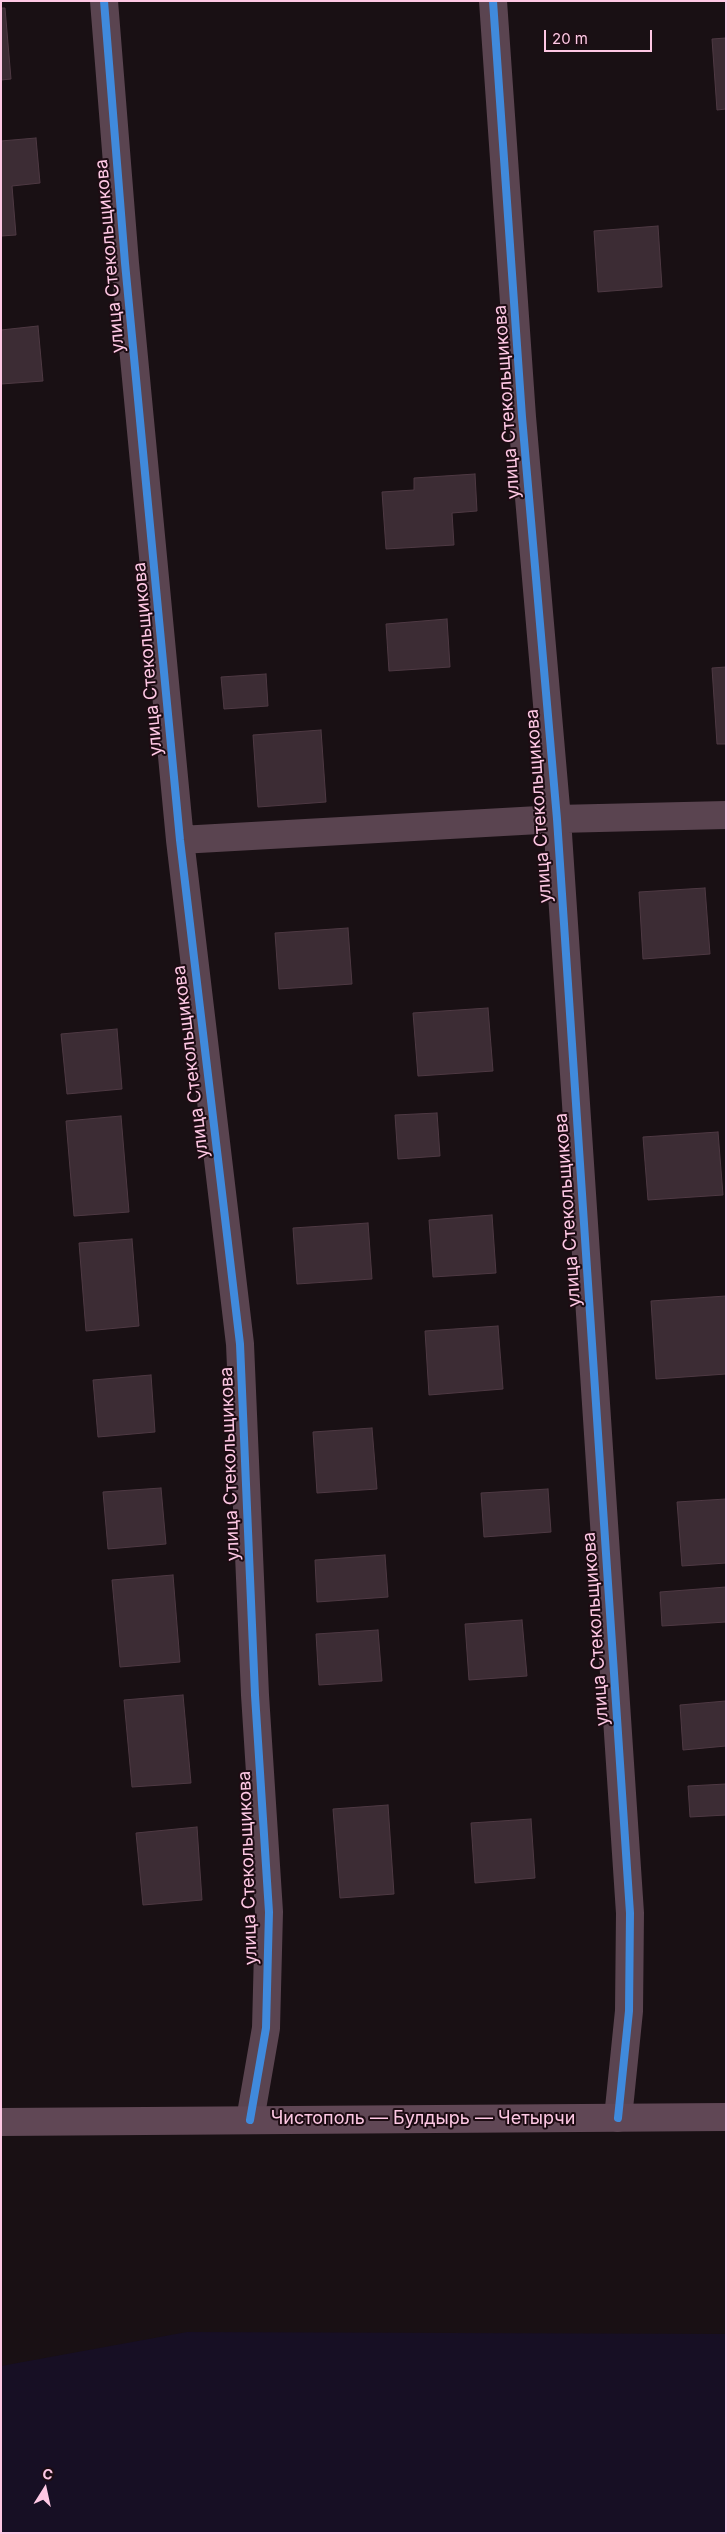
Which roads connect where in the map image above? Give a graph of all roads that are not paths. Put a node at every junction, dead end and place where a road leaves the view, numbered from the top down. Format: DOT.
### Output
graph roads {
  1 [pos="104,1"];
  2 [pos="493,1"];
  3 [pos="726,815"];
  4 [pos="556,819"];
  5 [pos="180,840"];
  6 [pos="726,2117"];
  7 [pos="618,2118"];
  8 [pos="250,2120"];
  9 [pos="1,2122"];
  1 -- 5 [label="street, улица Стекольщикова"];
  2 -- 4 [label="street, улица Стекольщикова"];
  3 -- 4 [label="street"];
  4 -- 5 [label="street"];
  4 -- 7 [label="street, улица Стекольщикова"];
  5 -- 8 [label="street, улица Стекольщикова"];
  6 -- 7 [label="street, Чистополь — Булдырь — Четырчи"];
  7 -- 8 [label="street, Чистополь — Булдырь — Четырчи"];
  8 -- 9 [label="street, Чистополь — Булдырь — Четырчи"];
}
